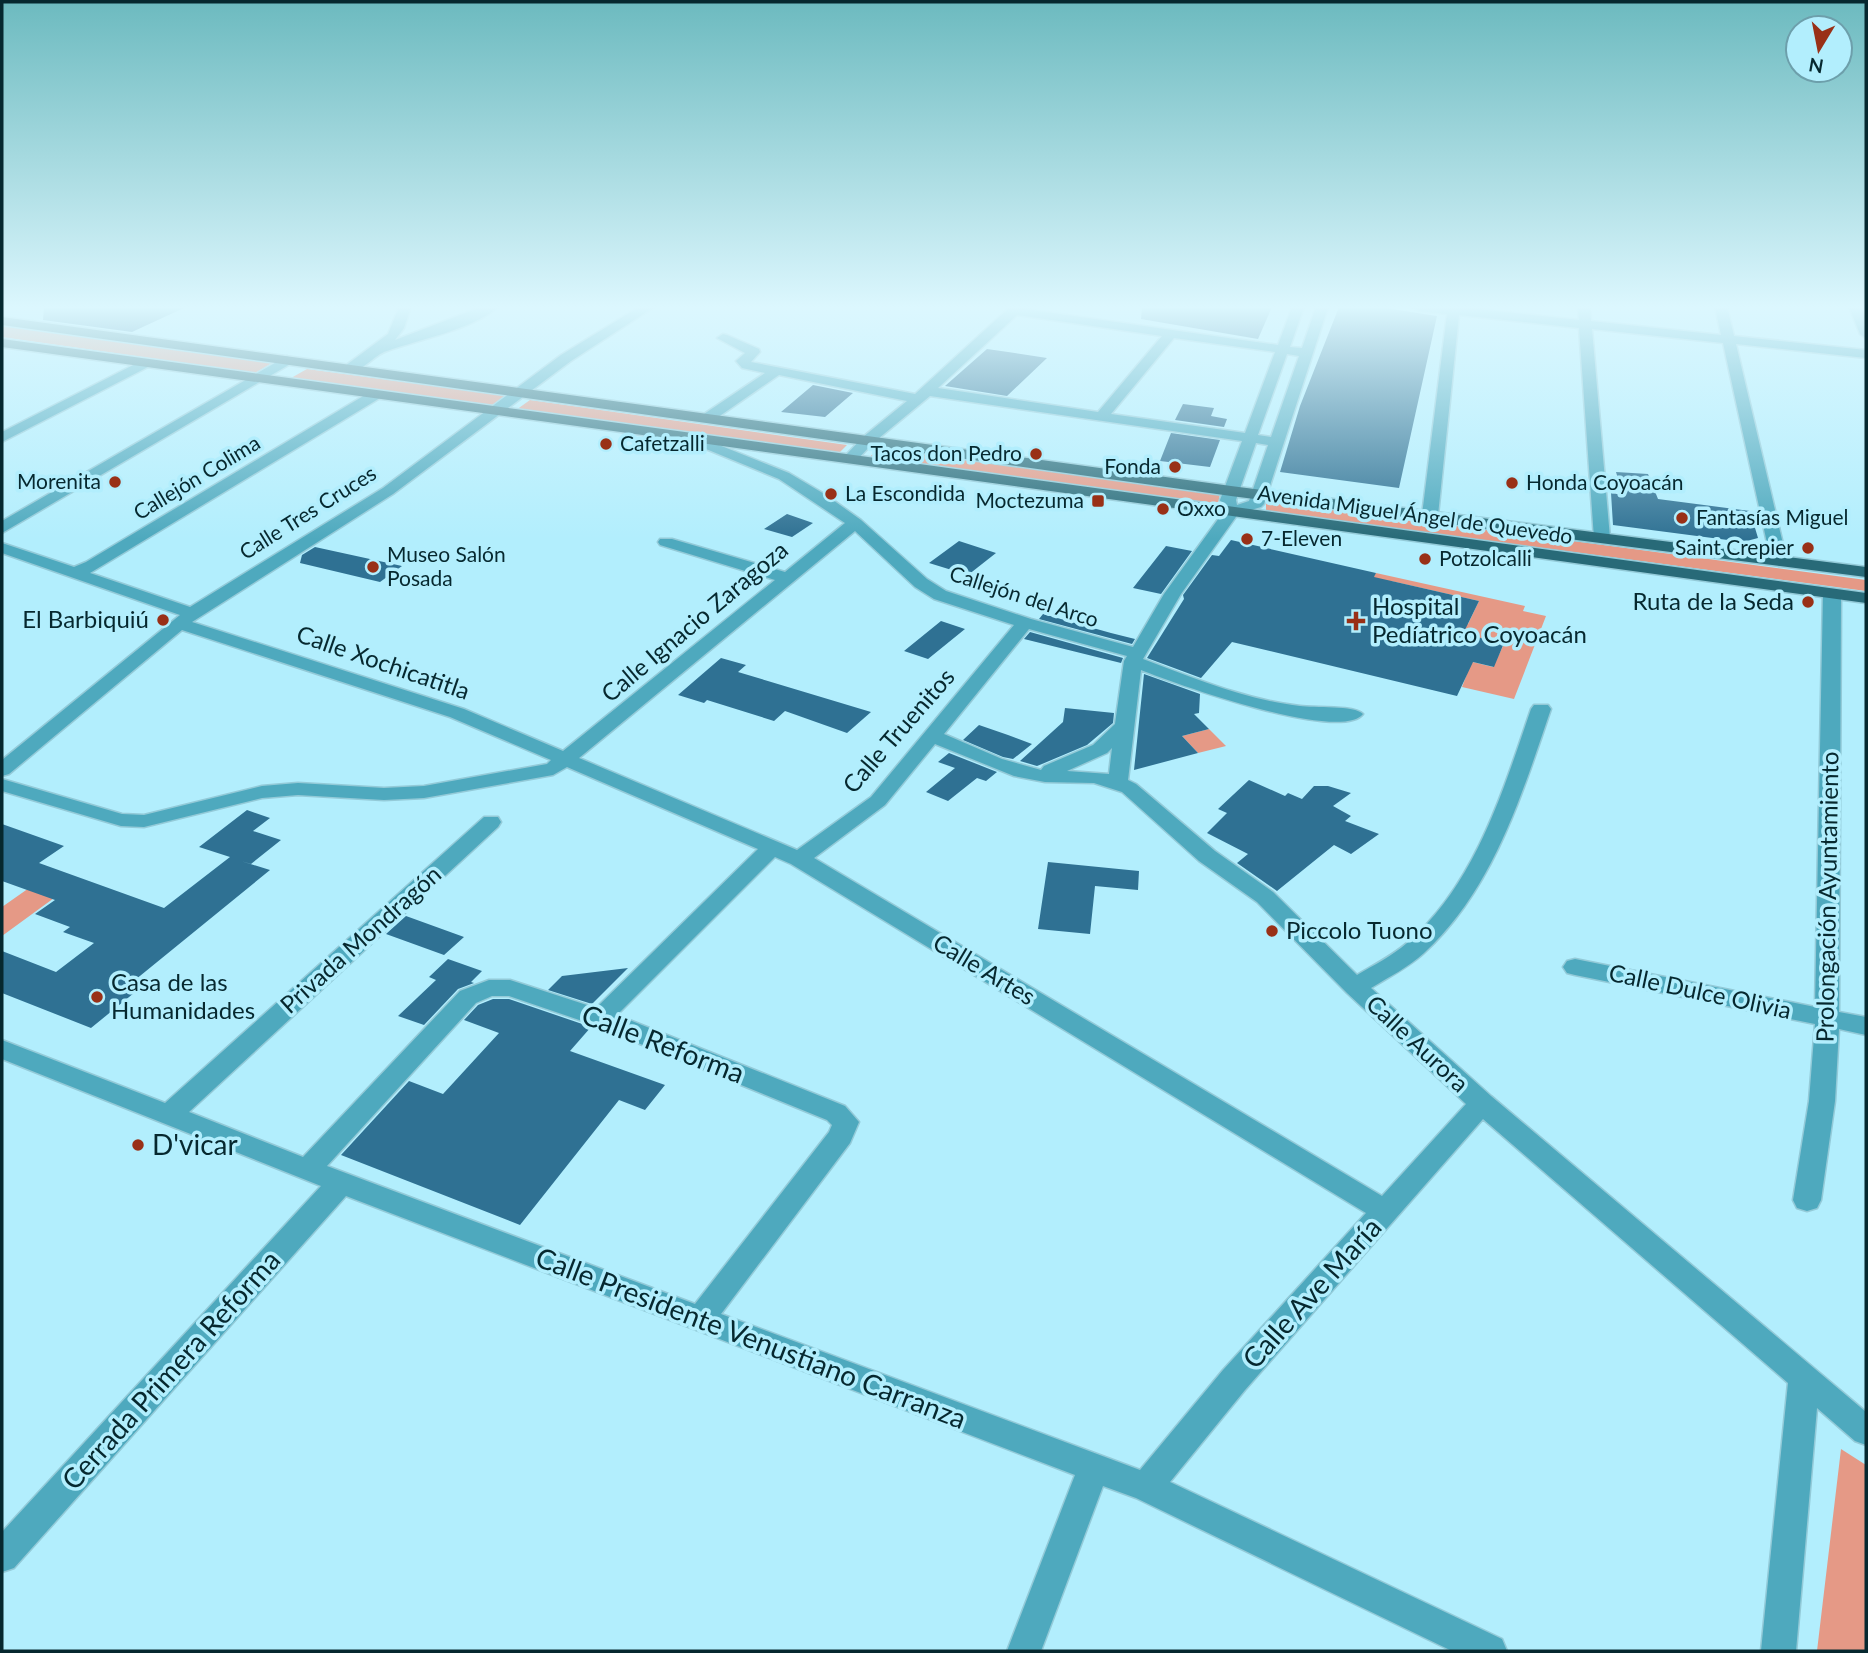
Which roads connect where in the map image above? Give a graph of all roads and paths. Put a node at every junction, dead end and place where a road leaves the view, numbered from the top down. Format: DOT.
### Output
graph roads {
  1 [pos="105,384"];
  2 [pos="245,384"];
  3 [pos="293,384"];
  4 [pos="459,384"];
  5 [pos="533,384"];
  6 [pos="757,384"];
  7 [pos="859,384"];
  8 [pos="934,384"];
  9 [pos="1128,384"];
  10 [pos="1270,384"];
  11 [pos="1296,384"];
  12 [pos="1445,384"];
  13 [pos="1590,384"];
  14 [pos="1739,384"];
  15 [pos="522,393"];
  16 [pos="375,395"];
  17 [pos="922,395"];
  18 [pos="494,412"];
  19 [pos="1100,418"];
  20 [pos="706,419"];
  21 [pos="2,438"];
  22 [pos="1249,438"];
  23 [pos="694,439"];
  24 [pos="868,440"];
  25 [pos="1275,442"];
  26 [pos="850,459"];
  27 [pos="1231,491"];
  28 [pos="1260,494"];
  29 [pos="1232,511"];
  30 [pos="1430,515"];
  31 [pos="855,523"];
  32 [pos="2,528"];
  33 [pos="1602,538"];
  34 [pos="666,542"];
  35 [pos="2,548"];
  36 [pos="1779,561"];
  37 [pos="76,572"];
  38 [pos="1866,572"];
  39 [pos="787,578"];
  40 [pos="1832,594"];
  41 [pos="1866,598"];
  42 [pos="186,618"];
  43 [pos="1025,623"];
  44 [pos="1134,657"];
  45 [pos="1541,709"];
  46 [pos="1353,714"];
  47 [pos="1124,727"];
  48 [pos="932,736"];
  49 [pos="567,760"];
  50 [pos="2,770"];
  51 [pos="1032,775"];
  52 [pos="1118,781"];
  53 [pos="2,785"];
  54 [pos="491,822"];
  55 [pos="773,848"];
  56 [pos="799,859"];
  57 [pos="1575,967"];
  58 [pos="1355,987"];
  59 [pos="600,1018"];
  60 [pos="1827,1019"];
  61 [pos="1866,1026"];
  62 [pos="2,1049"];
  63 [pos="1482,1103"];
  64 [pos="170,1114"];
  65 [pos="307,1170"];
  66 [pos="341,1184"];
  67 [pos="1807,1200"];
  68 [pos="1385,1210"];
  69 [pos="701,1318"];
  70 [pos="1804,1379"];
  71 [pos="1866,1431"];
  72 [pos="1094,1468"];
  73 [pos="1146,1487"];
  74 [pos="2,1556"];
  75 [pos="1024,1651"];
  76 [pos="1490,1651"];
  77 [pos="1779,1651"];
  1 -- 21 [label="street"];
  2 -- 32 [label="street"];
  3 -- 16 [label="main road, Avenida Miguel Ángel de Quevedo"];
  4 -- 15 [label="main road, Avenida Miguel Ángel de Quevedo"];
  5 -- 15 [label="street, Calle Tres Cruces"];
  6 -- 20 [label="street"];
  7 -- 17 [label="street"];
  8 -- 17 [label="street"];
  9 -- 19 [label="street"];
  10 -- 22 [label="street"];
  11 -- 25 [label="street"];
  12 -- 30 [label="street"];
  13 -- 33 [label="street"];
  14 -- 36 [label="street"];
  15 -- 18 [label="street, Calle Tres Cruces"];
  15 -- 20 [label="main road, Avenida Miguel Ángel de Quevedo"];
  16 -- 18 [label="main road, Avenida Miguel Ángel de Quevedo"];
  16 -- 37 [label="street, Callejón Colima"];
  17 -- 19 [label="street"];
  17 -- 24 [label="street"];
  18 -- 23 [label="main road, Avenida Miguel Ángel de Quevedo"];
  18 -- 42 [label="street, Calle Tres Cruces"];
  19 -- 22 [label="street"];
  20 -- 24 [label="main road, Avenida Miguel Ángel de Quevedo"];
  22 -- 25 [label="street"];
  22 -- 27 [label="street"];
  23 -- 26 [label="main road, Avenida Miguel Ángel de Quevedo"];
  23 -- 31 [label="street, Callejón del Arco"];
  24 -- 26 [label="street"];
  24 -- 27 [label="main road, Avenida Miguel Ángel de Quevedo"];
  25 -- 28 [label="street"];
  26 -- 29 [label="main road, Avenida Miguel Ángel de Quevedo"];
  27 -- 28 [label="main road, Avenida Miguel Ángel de Quevedo"];
  27 -- 29 [label="street"];
  28 -- 29 [label="street"];
  28 -- 30 [label="main road, Avenida Miguel Ángel de Quevedo"];
  29 -- 40 [label="main road, Avenida Miguel Ángel de Quevedo"];
  29 -- 44 [label="street"];
  30 -- 33 [label="main road, Avenida Miguel Ángel de Quevedo"];
  31 -- 39 [label="street, Calle Ignacio Zaragoza"];
  31 -- 43 [label="street, Callejón del Arco"];
  33 -- 36 [label="main road, Avenida Miguel Ángel de Quevedo"];
  34 -- 39 [label="street"];
  35 -- 37 [label="street, Calle Xochicatitla"];
  36 -- 38 [label="main road, Avenida Miguel Ángel de Quevedo"];
  37 -- 42 [label="street, Calle Xochicatitla"];
  39 -- 49 [label="street, Calle Ignacio Zaragoza"];
  40 -- 41 [label="main road, Avenida Miguel Ángel de Quevedo"];
  40 -- 60 [label="street, Prolongación Ayuntamiento"];
  42 -- 49 [label="street, Calle Xochicatitla"];
  42 -- 50 [label="street, Calle Tres Cruces"];
  43 -- 44 [label="street, Callejón del Arco"];
  43 -- 48 [label="street, Calle Truenitos"];
  44 -- 46 [label="street, Callejón del Arco"];
  44 -- 47 [label="street"];
  45 -- 58 [label="street"];
  47 -- 51 [label="street"];
  47 -- 52 [label="street"];
  48 -- 51 [label="street"];
  48 -- 56 [label="street, Calle Truenitos"];
  49 -- 53 [label="street, Calle Ignacio Zaragoza"];
  49 -- 55 [label="street, Calle Artes"];
  51 -- 52 [label="street"];
  52 -- 58 [label="street, Calle Aurora"];
  54 -- 64 [label="street, Privada Mondragón"];
  55 -- 56 [label="street, Calle Artes"];
  55 -- 59 [label="street"];
  56 -- 68 [label="street, Calle Artes"];
  57 -- 60 [label="street, Calle Dulce Olivia"];
  58 -- 63 [label="street, Calle Aurora"];
  59 -- 65 [label="street, Calle Reforma"];
  59 -- 69 [label="street, Calle Reforma"];
  60 -- 61 [label="street, Calle Dulce Olivia"];
  60 -- 67 [label="street, Prolongación Ayuntamiento"];
  62 -- 64 [label="street, Calle Presidente Venustiano Carranza"];
  63 -- 68 [label="street, Calle Ave María"];
  63 -- 70 [label="street, Calle Aurora"];
  64 -- 65 [label="street, Calle Presidente Venustiano Carranza"];
  65 -- 66 [label="street, Calle Presidente Venustiano Carranza"];
  66 -- 69 [label="street, Calle Presidente Venustiano Carranza"];
  66 -- 74 [label="street, Cerrada Primera Reforma"];
  68 -- 73 [label="street, Calle Ave María"];
  69 -- 72 [label="street, Calle Presidente Venustiano Carranza"];
  70 -- 71 [label="street, Calle Aurora"];
  70 -- 77 [label="street"];
  72 -- 73 [label="street, Calle Presidente Venustiano Carranza"];
  72 -- 75 [label="street"];
  73 -- 76 [label="street, Calle Presidente Venustiano Carranza"];
}
